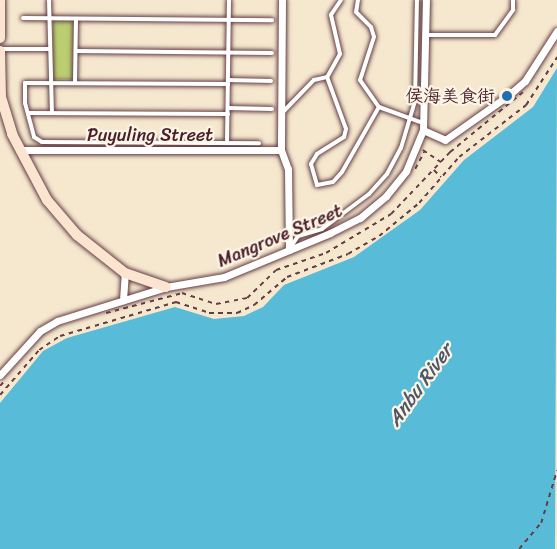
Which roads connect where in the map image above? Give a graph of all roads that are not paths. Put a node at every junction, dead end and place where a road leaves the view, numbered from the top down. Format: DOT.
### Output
graph roads {
  1 [pos="0,0"];
  2 [pos="49,0"];
  3 [pos="229,0"];
  4 [pos="282,0"];
  5 [pos="341,0"];
  6 [pos="358,0"];
  7 [pos="417,0"];
  8 [pos="426,0"];
  9 [pos="513,0"];
  10 [pos="23,18"];
  11 [pos="49,19"];
  12 [pos="76,19"];
  13 [pos="228,20"];
  14 [pos="272,20"];
  15 [pos="557,31"];
  16 [pos="426,35"];
  17 [pos="0,38"];
  18 [pos="49,49"];
  19 [pos="0,50"];
  20 [pos="76,51"];
  21 [pos="228,52"];
  22 [pos="272,53"];
  23 [pos="327,77"];
  24 [pos="271,81"];
  25 [pos="228,82"];
  26 [pos="51,83"];
  27 [pos="75,83"];
  28 [pos="379,107"];
  29 [pos="228,108"];
  30 [pos="272,109"];
  31 [pos="28,113"];
  32 [pos="52,113"];
  33 [pos="228,114"];
  34 [pos="281,114"];
  35 [pos="412,119"];
  36 [pos="423,127"];
  37 [pos="227,143"];
  38 [pos="259,143"];
  39 [pos="20,150"];
  40 [pos="281,150"];
  41 [pos="289,250"];
  42 [pos="124,273"];
  43 [pos="166,288"];
  44 [pos="123,300"];
  45 [pos="0,375"];
  1 -- 17 [label="street"];
  2 -- 11 [label="lane"];
  3 -- 13 [label="lane"];
  4 -- 34 [label="street"];
  5 -- 23 [label="lane"];
  6 -- 28 [label="lane"];
  7 -- 35 [label="lane"];
  8 -- 16 [label="street, Mangrove Street"];
  9 -- 16 [label="lane"];
  10 -- 11 [label="lane"];
  11 -- 12 [label="lane"];
  11 -- 18 [label="lane"];
  12 -- 13 [label="lane"];
  12 -- 20 [label="lane"];
  13 -- 14 [label="lane"];
  13 -- 21 [label="lane"];
  15 -- 36 [label="street"];
  16 -- 36 [label="street, Mangrove Street"];
  18 -- 19 [label="lane"];
  18 -- 26 [label="lane"];
  19 -- 39 [label="street"];
  20 -- 21 [label="lane"];
  20 -- 27 [label="lane"];
  21 -- 22 [label="lane"];
  21 -- 25 [label="lane"];
  23 -- 28 [label="lane"];
  23 -- 34 [label="lane"];
  24 -- 25 [label="lane"];
  25 -- 27 [label="lane"];
  25 -- 29 [label="lane"];
  26 -- 27 [label="lane"];
  26 -- 31 [label="lane"];
  26 -- 32 [label="lane"];
  28 -- 35 [label="lane"];
  29 -- 30 [label="lane"];
  29 -- 33 [label="lane"];
  31 -- 32 [label="lane"];
  31 -- 37 [label="lane"];
  32 -- 33 [label="lane"];
  33 -- 37 [label="lane"];
  34 -- 40 [label="street"];
  35 -- 36 [label="lane"];
  35 -- 41 [label="lane"];
  36 -- 41 [label="street, Mangrove Street"];
  37 -- 38 [label="lane"];
  39 -- 40 [label="street, Puyuling Street"];
  39 -- 42 [label="street"];
  40 -- 41 [label="street"];
  41 -- 43 [label="street, Mangrove Street"];
  42 -- 43 [label="street"];
  42 -- 44 [label="street"];
  43 -- 44 [label="street, Mangrove Street"];
  44 -- 45 [label="street, Mangrove Street"];
}
